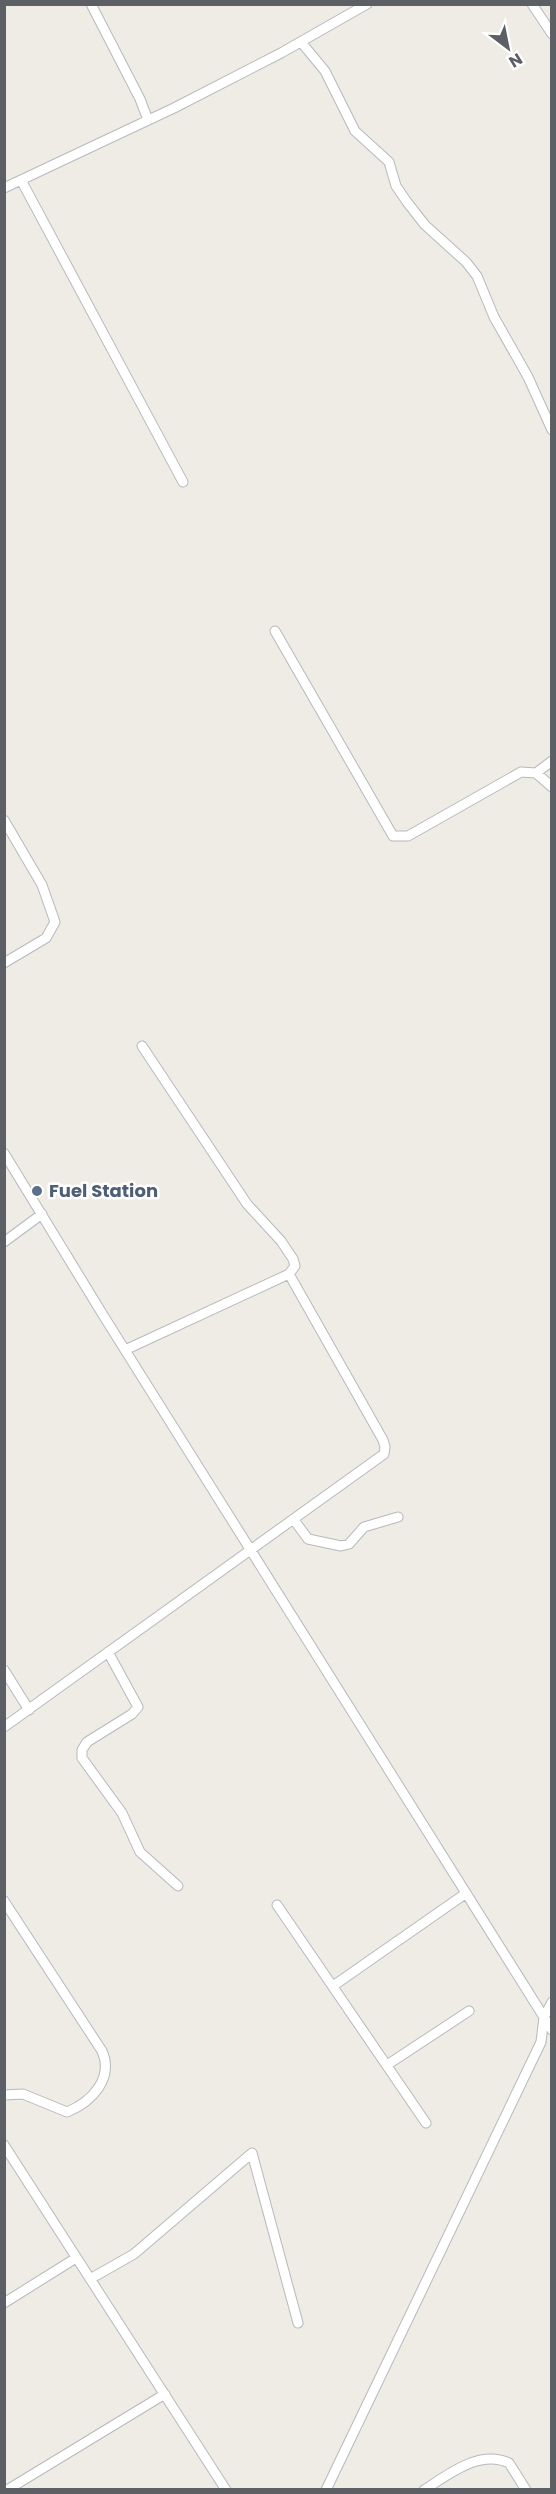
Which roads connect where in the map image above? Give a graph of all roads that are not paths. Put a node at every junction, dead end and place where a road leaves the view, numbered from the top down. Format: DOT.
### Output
graph roads {
  1 [pos="91,4"];
  2 [pos="368,4"];
  3 [pos="532,4"];
  4 [pos="552,34"];
  5 [pos="301,42"];
  6 [pos="148,120"];
  7 [pos="21,180"];
  8 [pos="4,188"];
  9 [pos="552,430"];
  10 [pos="183,482"];
  11 [pos="275,631"];
  12 [pos="552,761"];
  13 [pos="536,773"];
  14 [pos="552,787"];
  15 [pos="4,820"];
  16 [pos="4,963"];
  17 [pos="142,1046"];
  18 [pos="4,1153"];
  19 [pos="42,1214"];
  20 [pos="4,1242"];
  21 [pos="289,1274"];
  22 [pos="125,1350"];
  23 [pos="398,1518"];
  24 [pos="294,1520"];
  25 [pos="251,1551"];
  26 [pos="108,1652"];
  27 [pos="4,1670"];
  28 [pos="29,1710"];
  29 [pos="4,1727"];
  30 [pos="178,1886"];
  31 [pos="465,1894"];
  32 [pos="4,1901"];
  33 [pos="277,1905"];
  34 [pos="333,1986"];
  35 [pos="552,2002"];
  36 [pos="469,2011"];
  37 [pos="544,2017"];
  38 [pos="552,2030"];
  39 [pos="387,2065"];
  40 [pos="4,2095"];
  41 [pos="426,2123"];
  42 [pos="4,2145"];
  43 [pos="76,2258"];
  44 [pos="90,2279"];
  45 [pos="4,2302"];
  46 [pos="298,2323"];
  47 [pos="165,2394"];
  48 [pos="7,2490"];
  49 [pos="226,2490"];
  50 [pos="326,2490"];
  51 [pos="424,2490"];
  52 [pos="526,2490"];
  1 -- 6 [label="street"];
  2 -- 5 [label="street"];
  3 -- 4 [label="street"];
  5 -- 6 [label="street"];
  5 -- 9 [label="street"];
  6 -- 7 [label="street"];
  7 -- 8 [label="street"];
  7 -- 10 [label="street"];
  11 -- 13 [label="street"];
  12 -- 13 [label="street"];
  13 -- 14 [label="street"];
  15 -- 16 [label="street"];
  17 -- 21 [label="street"];
  18 -- 19 [label="street"];
  19 -- 20 [label="street"];
  19 -- 22 [label="street"];
  21 -- 22 [label="street"];
  21 -- 24 [label="street"];
  22 -- 25 [label="street"];
  23 -- 24 [label="street"];
  24 -- 25 [label="street"];
  25 -- 26 [label="street"];
  25 -- 31 [label="street"];
  26 -- 28 [label="street"];
  26 -- 30 [label="street"];
  27 -- 28 [label="street"];
  28 -- 29 [label="street"];
  31 -- 34 [label="street"];
  31 -- 37 [label="street"];
  32 -- 40 [label="street"];
  33 -- 34 [label="street"];
  34 -- 39 [label="street"];
  35 -- 37 [label="street"];
  36 -- 39 [label="street"];
  37 -- 38 [label="street"];
  37 -- 50 [label="street"];
  39 -- 41 [label="street"];
  42 -- 43 [label="street"];
  43 -- 44 [label="street"];
  43 -- 45 [label="street"];
  44 -- 46 [label="street"];
  44 -- 47 [label="street"];
  47 -- 48 [label="street"];
  47 -- 49 [label="street"];
  51 -- 52 [label="street"];
}
